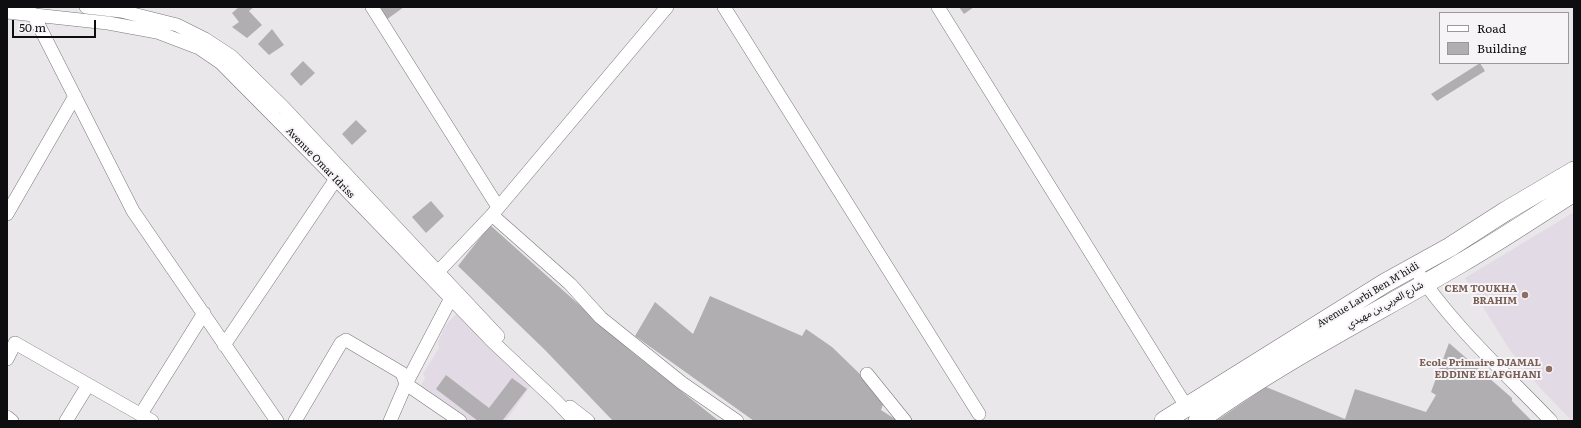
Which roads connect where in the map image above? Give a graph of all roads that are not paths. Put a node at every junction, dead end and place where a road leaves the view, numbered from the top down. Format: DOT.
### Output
graph roads {
  1 [pos="86,7"];
  2 [pos="372,7"];
  3 [pos="667,7"];
  4 [pos="724,7"];
  5 [pos="938,7"];
  6 [pos="7,12"];
  7 [pos="33,14"];
  8 [pos="75,96"];
  9 [pos="1574,171"];
  10 [pos="336,179"];
  11 [pos="1574,192"];
  12 [pos="495,211"];
  13 [pos="7,214"];
  14 [pos="1414,267"];
  15 [pos="435,274"];
  16 [pos="1425,284"];
  17 [pos="450,298"];
  18 [pos="204,313"];
  19 [pos="11,341"];
  20 [pos="224,345"];
  21 [pos="7,359"];
  22 [pos="867,374"];
  23 [pos="406,384"];
  24 [pos="88,385"];
  25 [pos="1186,406"];
  26 [pos="141,414"];
  27 [pos="979,414"];
  28 [pos="7,417"];
  29 [pos="12,421"];
  30 [pos="66,421"];
  31 [pos="152,421"];
  32 [pos="277,421"];
  33 [pos="295,421"];
  34 [pos="390,421"];
  35 [pos="460,421"];
  36 [pos="575,421"];
  37 [pos="588,421"];
  38 [pos="737,421"];
  39 [pos="905,421"];
  40 [pos="1164,421"];
  41 [pos="1198,421"];
  42 [pos="1551,421"];
  1 -- 15 [label="street"];
  2 -- 12 [label="street"];
  3 -- 12 [label="street"];
  4 -- 27 [label="street"];
  5 -- 25 [label="street"];
  6 -- 7 [label="street, Avenue Omar Idriss"];
  7 -- 8 [label="street"];
  7 -- 10 [label="street, Avenue Omar Idriss"];
  8 -- 13 [label="street"];
  8 -- 18 [label="street"];
  9 -- 14 [label="main road, Avenue Larbi Ben M'hidi"];
  10 -- 15 [label="street, Avenue Omar Idriss"];
  10 -- 20 [label="street"];
  11 -- 16 [label="main road, شارع العربي بن مهيدي"];
  12 -- 15 [label="street"];
  12 -- 38 [label="street"];
  14 -- 16 [label="street"];
  14 -- 25 [label="main road, Avenue Larbi Ben M'hidi"];
  15 -- 17 [label="street, Avenue Omar Idriss"];
  15 -- 37 [label="street"];
  16 -- 41 [label="main road, شارع العربي بن مهيدي"];
  16 -- 42 [label="street"];
  17 -- 23 [label="street"];
  17 -- 36 [label="street, Avenue Omar Idriss"];
  18 -- 20 [label="street"];
  18 -- 26 [label="street"];
  19 -- 21 [label="street"];
  19 -- 24 [label="street"];
  20 -- 32 [label="street"];
  22 -- 39 [label="street"];
  23 -- 33 [label="street"];
  23 -- 34 [label="street"];
  23 -- 35 [label="street"];
  24 -- 26 [label="street"];
  24 -- 30 [label="street"];
  25 -- 40 [label="main road, Avenue Larbi Ben M'hidi"];
  26 -- 31 [label="street"];
  28 -- 29 [label="street"];
}
